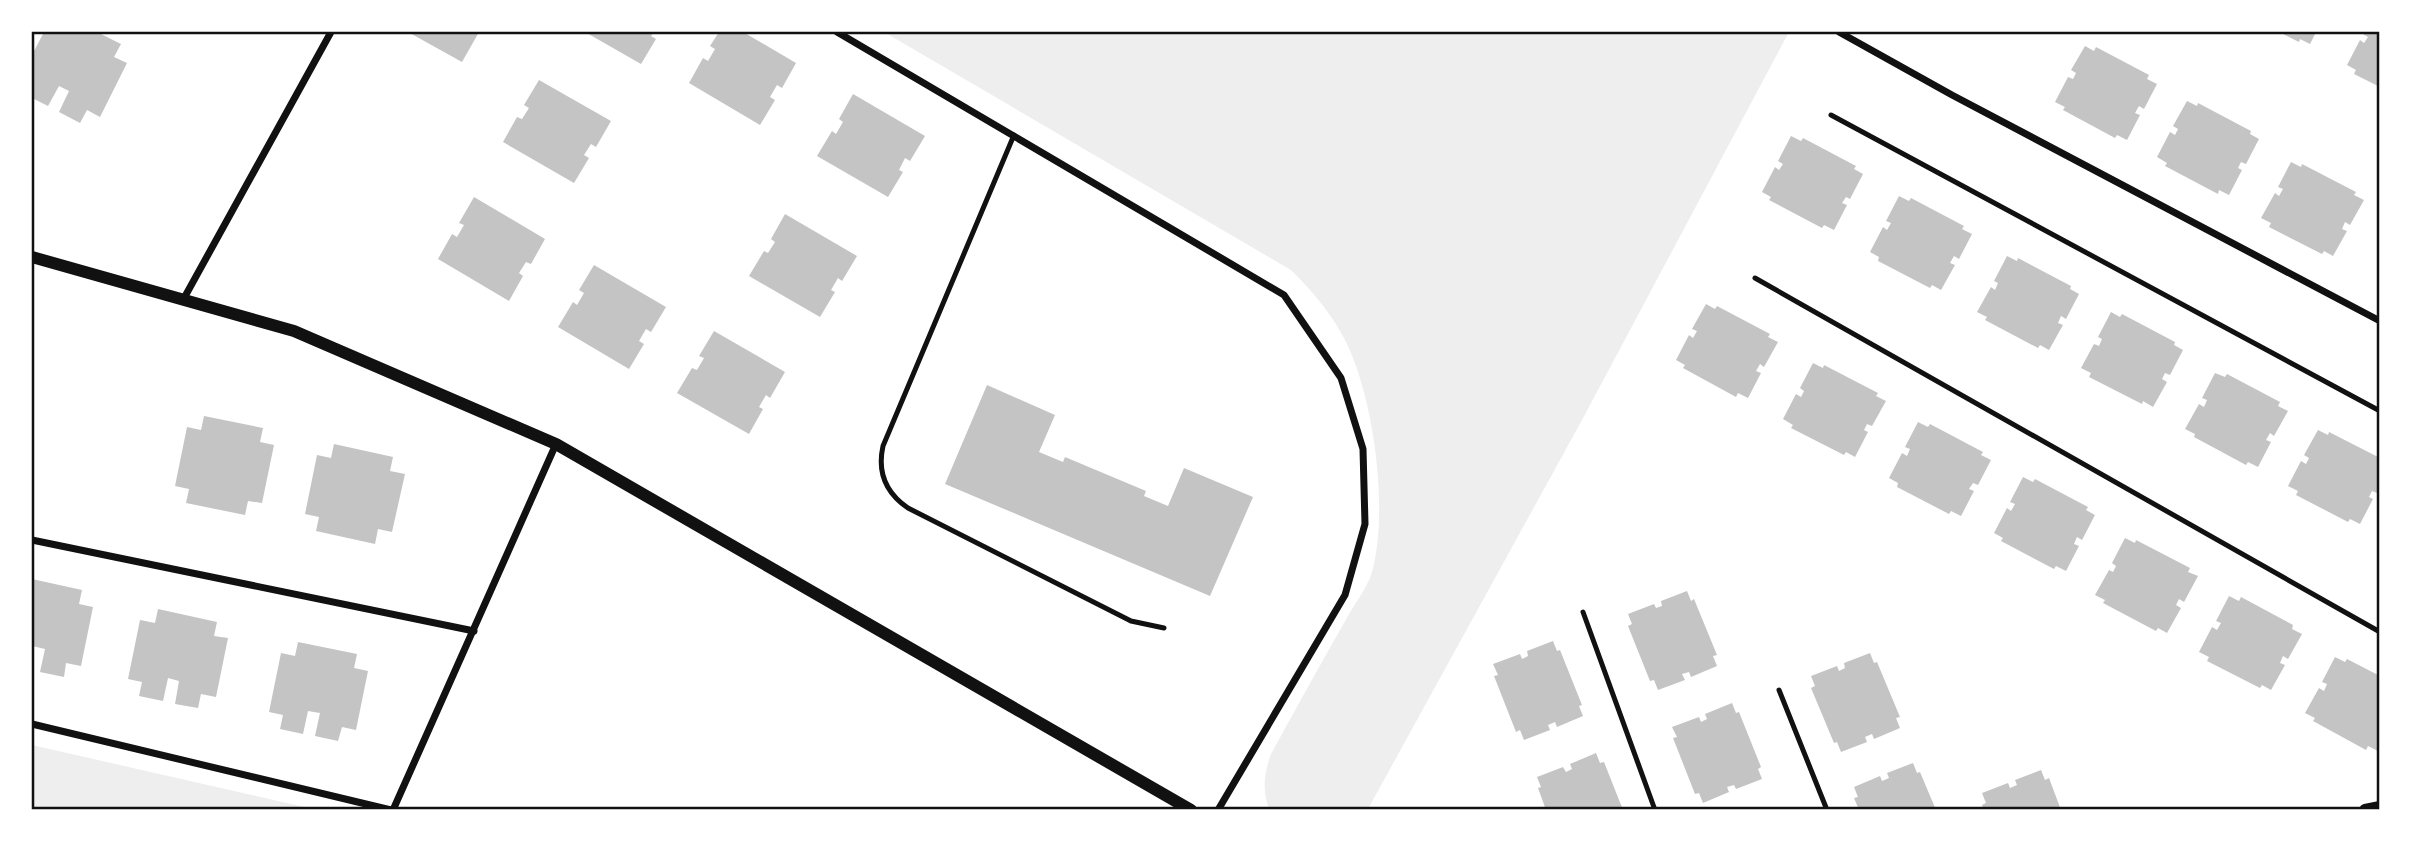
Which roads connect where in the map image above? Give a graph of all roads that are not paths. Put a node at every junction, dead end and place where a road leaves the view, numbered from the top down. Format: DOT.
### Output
graph roads {
  1 [pos="331,32"];
  2 [pos="837,32"];
  3 [pos="1839,32"];
  4 [pos="1831,115"];
  5 [pos="1014,135"];
  6 [pos="32,257"];
  7 [pos="1755,278"];
  8 [pos="183,300"];
  9 [pos="2379,321"];
  10 [pos="2379,411"];
  11 [pos="556,444"];
  12 [pos="32,540"];
  13 [pos="1583,612"];
  14 [pos="1164,628"];
  15 [pos="474,631"];
  16 [pos="2379,632"];
  17 [pos="1779,690"];
  18 [pos="32,724"];
  19 [pos="2379,807"];
  20 [pos="392,810"];
  21 [pos="1192,810"];
  22 [pos="1218,810"];
  23 [pos="1656,810"];
  24 [pos="1826,810"];
  25 [pos="2365,810"];
  1 -- 8 [label="street"];
  2 -- 5 [label="street"];
  3 -- 9 [label="street"];
  4 -- 10 [label="lane"];
  5 -- 14 [label="lane"];
  5 -- 22 [label="street"];
  6 -- 8 [label="street"];
  7 -- 16 [label="lane"];
  8 -- 11 [label="street"];
  11 -- 15 [label="street"];
  11 -- 21 [label="street"];
  12 -- 15 [label="street"];
  13 -- 23 [label="lane"];
  15 -- 20 [label="street"];
  17 -- 24 [label="lane"];
  18 -- 20 [label="street"];
  19 -- 25 [label="street"];
}
